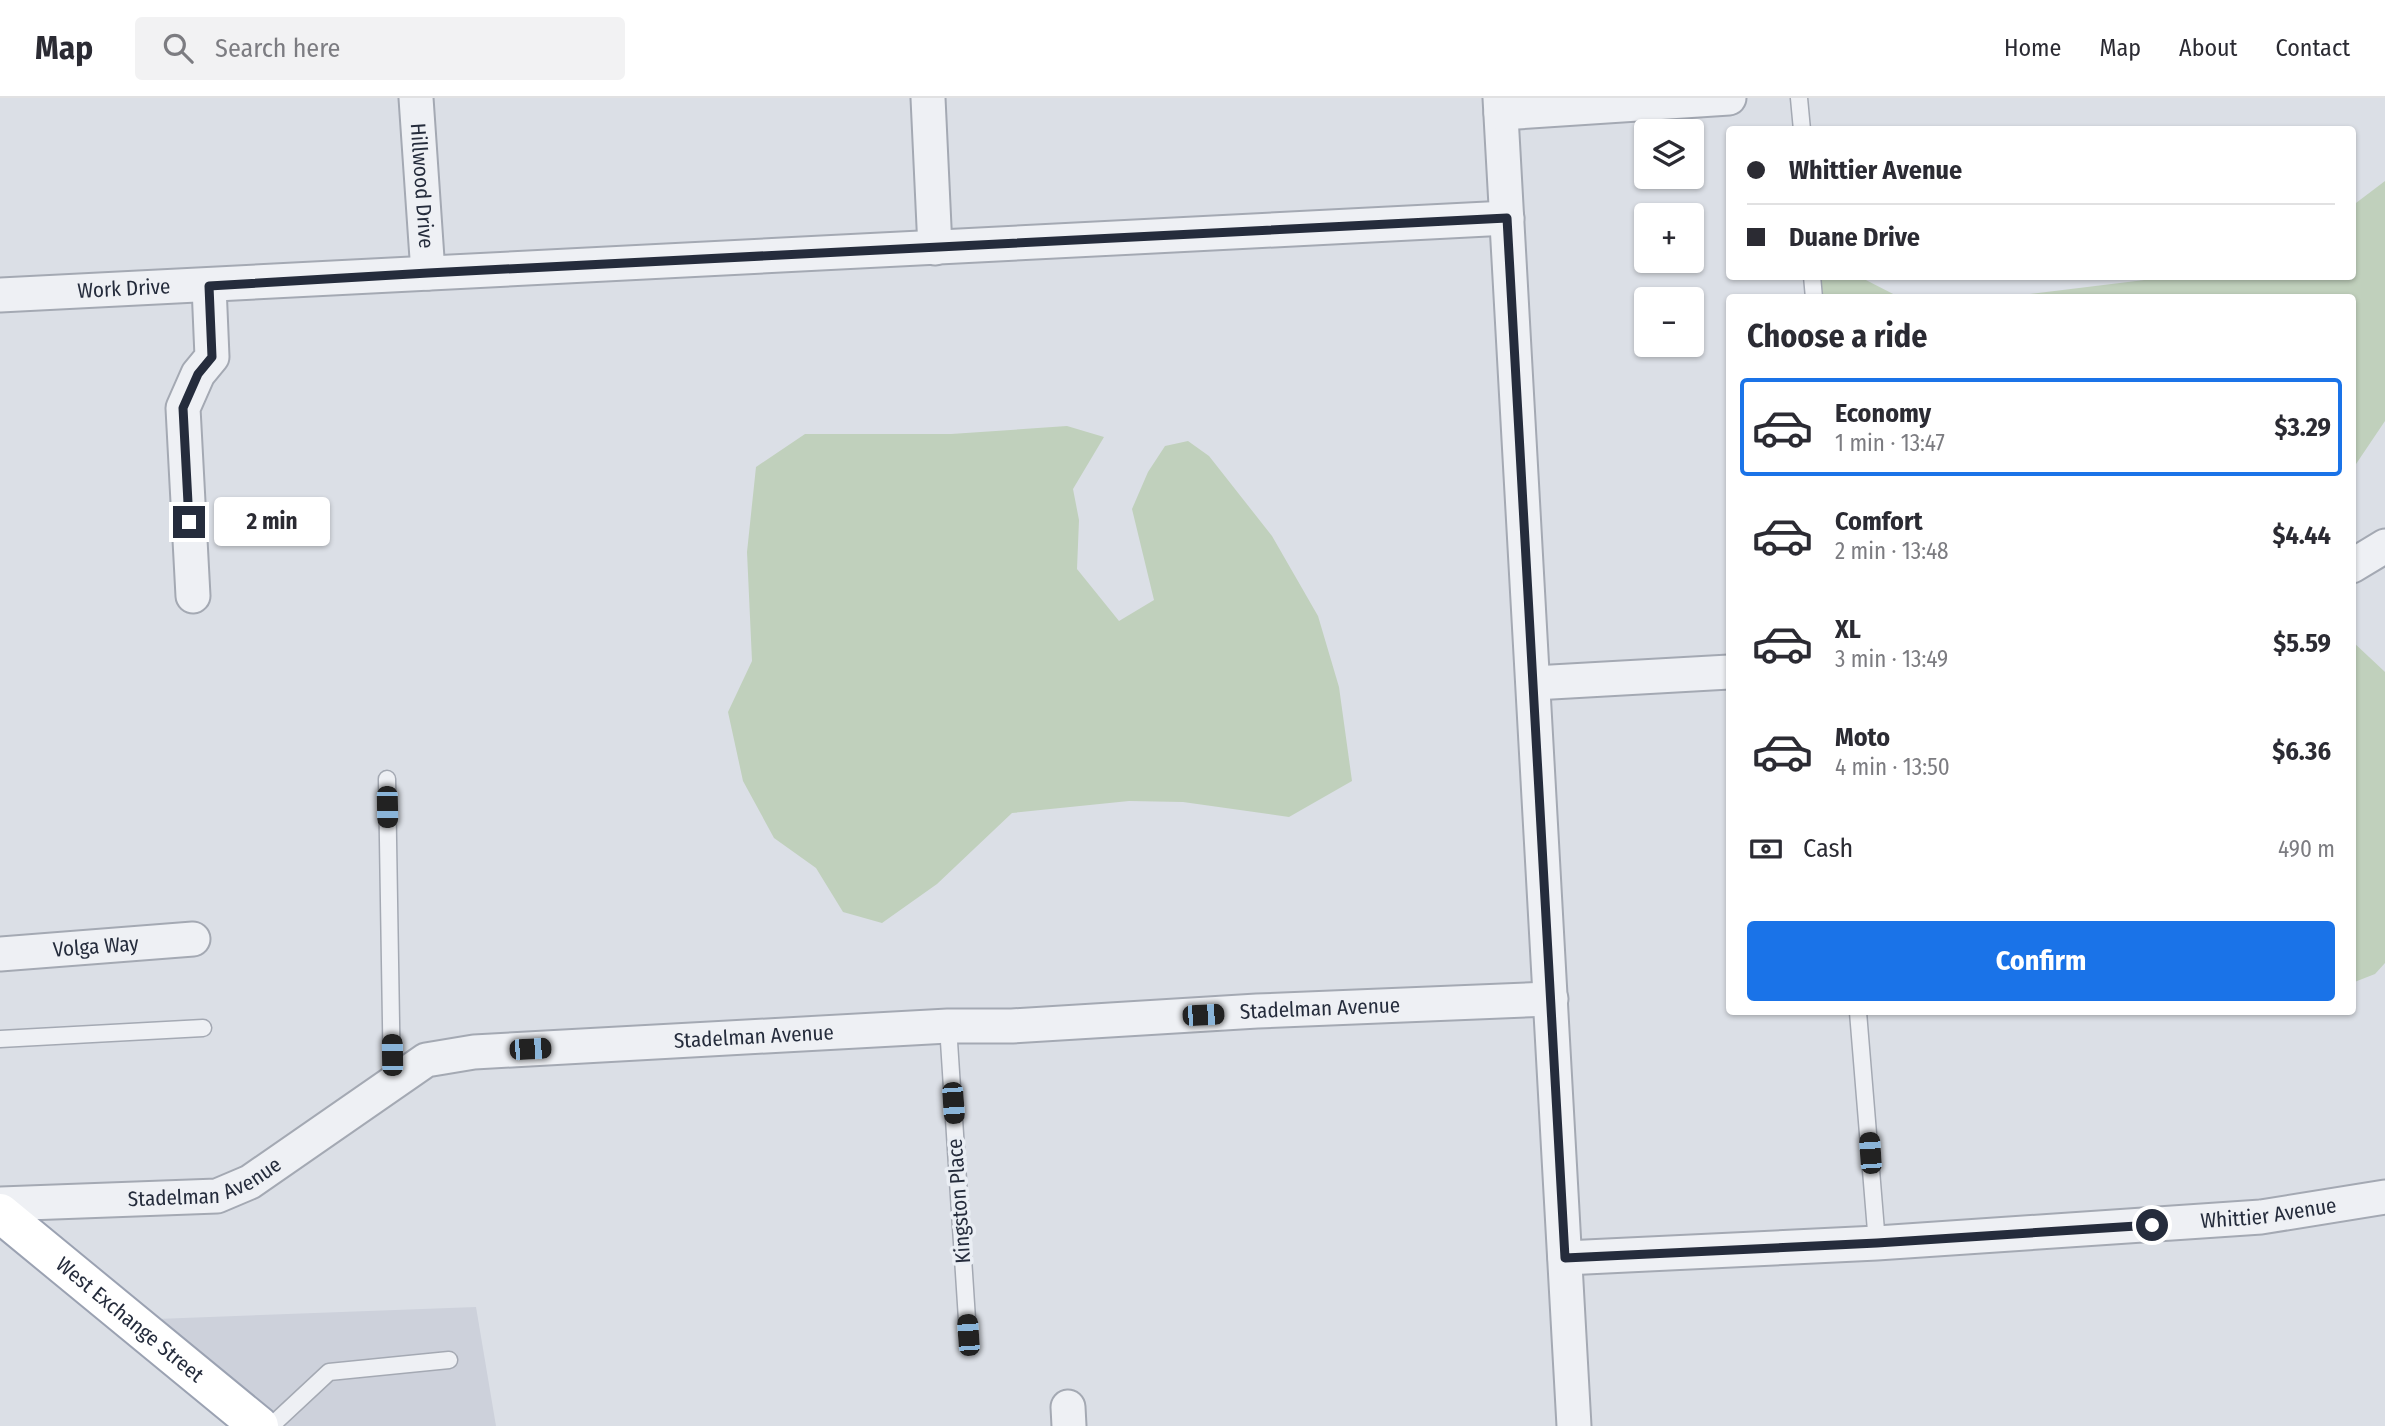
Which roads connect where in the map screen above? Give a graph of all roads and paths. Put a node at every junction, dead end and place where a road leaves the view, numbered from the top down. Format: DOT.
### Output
graph roads {
  1 [pos="416,98"];
  2 [pos="928,98"];
  3 [pos="1729,98"];
  4 [pos="1799,98"];
  5 [pos="1501,105"];
  6 [pos="1802,126"];
  7 [pos="1507,218"];
  8 [pos="935,248"];
  9 [pos="428,273"];
  10 [pos="209,286"];
  11 [pos="0,295"];
  12 [pos="2385,546"];
  13 [pos="2356,564"];
  14 [pos="192,596"];
  15 [pos="1726,672"];
  16 [pos="1534,683"];
  17 [pos="387,779"];
  18 [pos="193,939"];
  19 [pos="0,954"];
  20 [pos="1551,999"];
  21 [pos="1858,1015"];
  22 [pos="948,1026"];
  23 [pos="203,1028"];
  24 [pos="0,1039"];
  25 [pos="392,1083"];
  26 [pos="2385,1196"];
  27 [pos="0,1204"];
  28 [pos="0,1213"];
  29 [pos="1877,1243"];
  30 [pos="1565,1258"];
  31 [pos="968,1335"];
  32 [pos="449,1360"];
  33 [pos="259,1426"];
  34 [pos="271,1426"];
  35 [pos="1574,1426"];
  1 -- 9 [label="street, Hillwood Drive"];
  2 -- 8 [label="street"];
  3 -- 5 [label="street"];
  4 -- 6 [label="lane"];
  5 -- 7 [label="street"];
  7 -- 8 [label="street, Work Drive"];
  7 -- 16 [label="street"];
  8 -- 9 [label="street, Work Drive"];
  9 -- 10 [label="street, Work Drive"];
  10 -- 11 [label="street, Work Drive"];
  10 -- 14 [label="street"];
  12 -- 13 [label="street"];
  15 -- 16 [label="street"];
  16 -- 20 [label="street"];
  17 -- 25 [label="lane"];
  18 -- 19 [label="street, Volga Way"];
  20 -- 22 [label="street, Stadelman Avenue"];
  20 -- 30 [label="street"];
  21 -- 29 [label="lane"];
  22 -- 25 [label="street, Stadelman Avenue"];
  22 -- 31 [label="lane, Kingston Place"];
  23 -- 24 [label="lane"];
  25 -- 27 [label="street, Stadelman Avenue"];
  26 -- 29 [label="street, Whittier Avenue"];
  28 -- 33 [label="main road, West Exchange Street"];
  29 -- 30 [label="street, Whittier Avenue"];
  30 -- 35 [label="street"];
  32 -- 34 [label="lane"];
}
